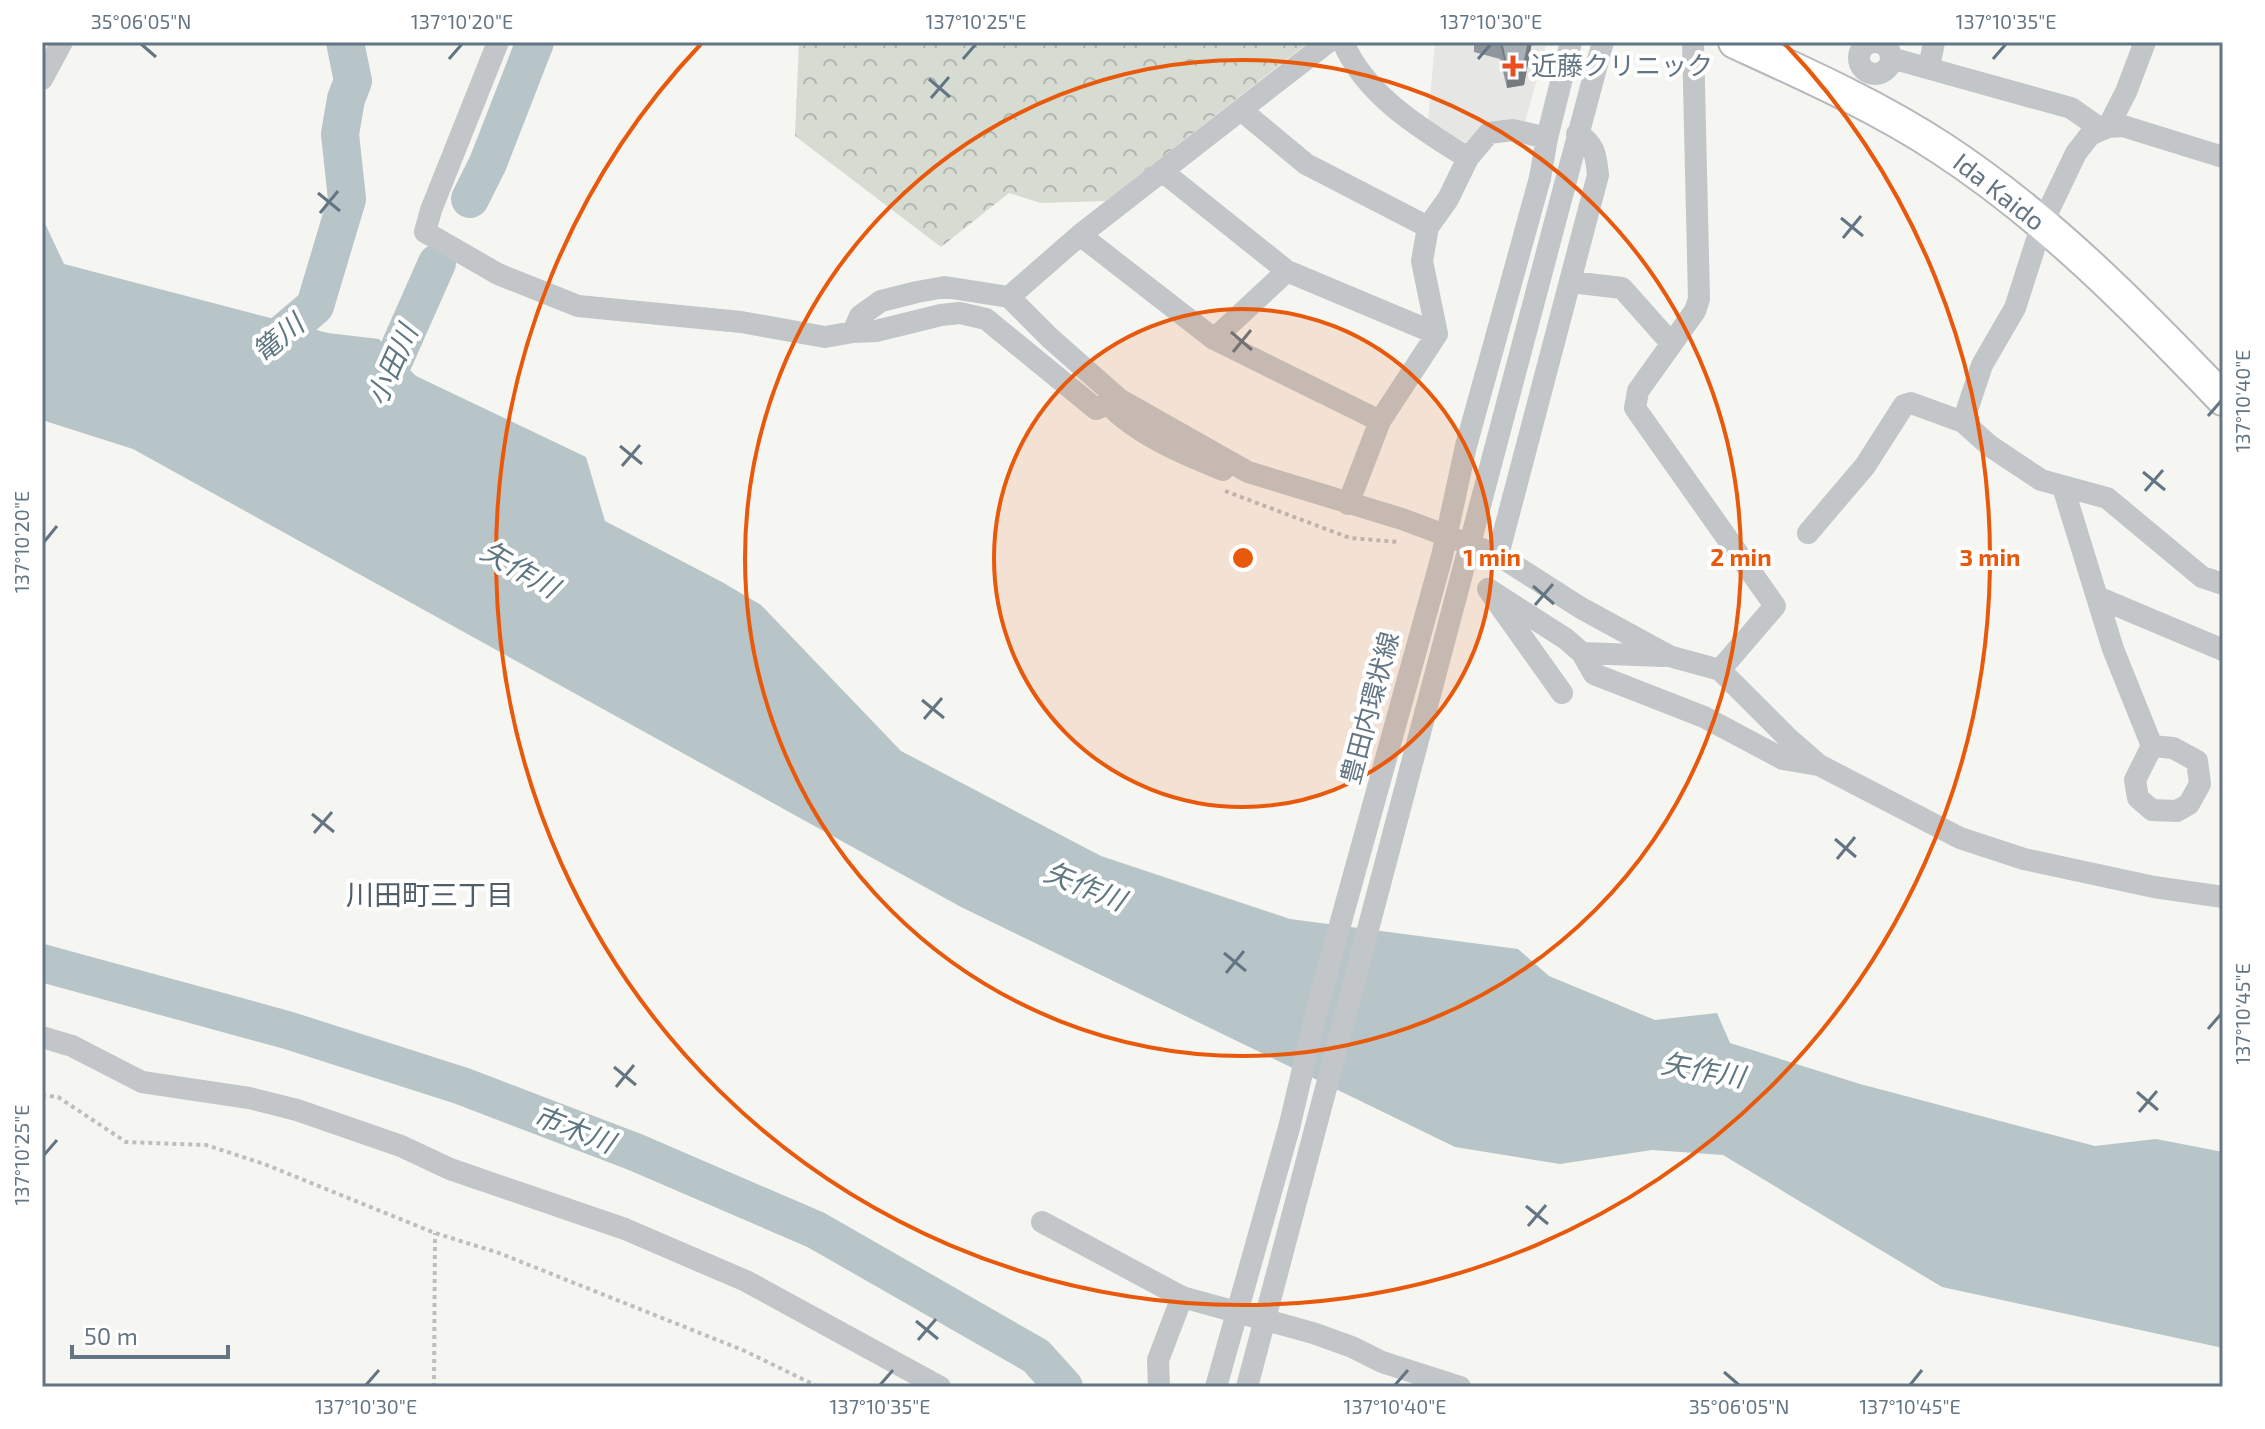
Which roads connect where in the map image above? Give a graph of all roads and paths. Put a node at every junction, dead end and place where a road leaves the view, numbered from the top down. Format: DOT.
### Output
graph roads {
  1 [pos="62,42"];
  2 [pos="498,42"];
  3 [pos="1328,42"];
  4 [pos="1343,42"];
  5 [pos="1571,42"];
  6 [pos="1603,42"];
  7 [pos="1693,42"];
  8 [pos="1735,42"];
  9 [pos="1934,42"];
  10 [pos="2145,42"];
  11 [pos="1891,58"];
  12 [pos="1929,68"];
  13 [pos="42,79"];
  14 [pos="1241,110"];
  15 [pos="2104,128"];
  16 [pos="1577,134"];
  17 [pos="1547,138"];
  18 [pos="2223,157"];
  19 [pos="1468,158"];
  20 [pos="1162,171"];
  21 [pos="2042,224"];
  22 [pos="1428,227"];
  23 [pos="1080,235"];
  24 [pos="1287,271"];
  25 [pos="1571,282"];
  26 [pos="1009,297"];
  27 [pos="853,332"];
  28 [pos="1437,334"];
  29 [pos="1214,339"];
  30 [pos="1671,343"];
  31 [pos="2223,399"];
  32 [pos="1380,421"];
  33 [pos="1963,422"];
  34 [pos="1248,472"];
  35 [pos="2063,487"];
  36 [pos="1348,504"];
  37 [pos="1808,533"];
  38 [pos="1498,555"];
  39 [pos="2223,584"];
  40 [pos="2097,597"];
  41 [pos="2223,650"];
  42 [pos="1582,653"];
  43 [pos="1669,656"];
  44 [pos="1720,670"];
  45 [pos="1562,693"];
  46 [pos="2152,746"];
  47 [pos="1819,765"];
  48 [pos="2223,897"];
  49 [pos="42,1037"];
  50 [pos="42,1095"];
  51 [pos="1042,1222"];
  52 [pos="435,1233"];
  53 [pos="1182,1297"];
  54 [pos="434,1387"];
  55 [pos="819,1387"];
  56 [pos="940,1387"];
  57 [pos="1159,1387"];
  58 [pos="1216,1387"];
  59 [pos="1247,1387"];
  60 [pos="1460,1387"];
  1 -- 13 [label="street"];
  2 -- 27 [label="street"];
  3 -- 14 [label="street"];
  4 -- 19 [label="street"];
  5 -- 17 [label="street, 豊田内環状線"];
  6 -- 16 [label="street"];
  7 -- 30 [label="street"];
  8 -- 21 [label="highway, Ida Kaido"];
  9 -- 12 [label="street"];
  10 -- 15 [label="street"];
  11 -- 12 [label="street"];
  12 -- 15 [label="street"];
  14 -- 20 [label="street"];
  14 -- 22 [label="street"];
  15 -- 18 [label="street"];
  15 -- 21 [label="street"];
  16 -- 25 [label="street"];
  16 -- 59 [label="street, bridge"];
  17 -- 19 [label="street"];
  17 -- 58 [label="street, 豊田内環状線, bridge"];
  19 -- 22 [label="street"];
  20 -- 23 [label="street"];
  20 -- 24 [label="street"];
  21 -- 31 [label="highway, Ida Kaido"];
  21 -- 33 [label="street"];
  22 -- 28 [label="street"];
  23 -- 26 [label="street"];
  23 -- 29 [label="street"];
  24 -- 28 [label="street"];
  24 -- 29 [label="street"];
  25 -- 30 [label="street"];
  25 -- 38 [label="street"];
  26 -- 27 [label="street"];
  26 -- 34 [label="street"];
  27 -- 34 [label="street"];
  28 -- 32 [label="street"];
  29 -- 32 [label="street"];
  30 -- 44 [label="street"];
  32 -- 36 [label="street"];
  33 -- 35 [label="street"];
  33 -- 37 [label="street"];
  34 -- 36 [label="street"];
  35 -- 39 [label="street"];
  35 -- 40 [label="street"];
  36 -- 38 [label="street"];
  38 -- 43 [label="street"];
  40 -- 41 [label="street"];
  40 -- 46 [label="street"];
  42 -- 43 [label="street"];
  42 -- 45 [label="street"];
  42 -- 47 [label="street"];
  43 -- 44 [label="street"];
  44 -- 47 [label="street"];
  47 -- 48 [label="street"];
  49 -- 56 [label="street"];
  50 -- 52 [label="path"];
  51 -- 53 [label="street"];
  52 -- 54 [label="path"];
  52 -- 55 [label="path"];
  53 -- 57 [label="street"];
  53 -- 60 [label="street"];
}
